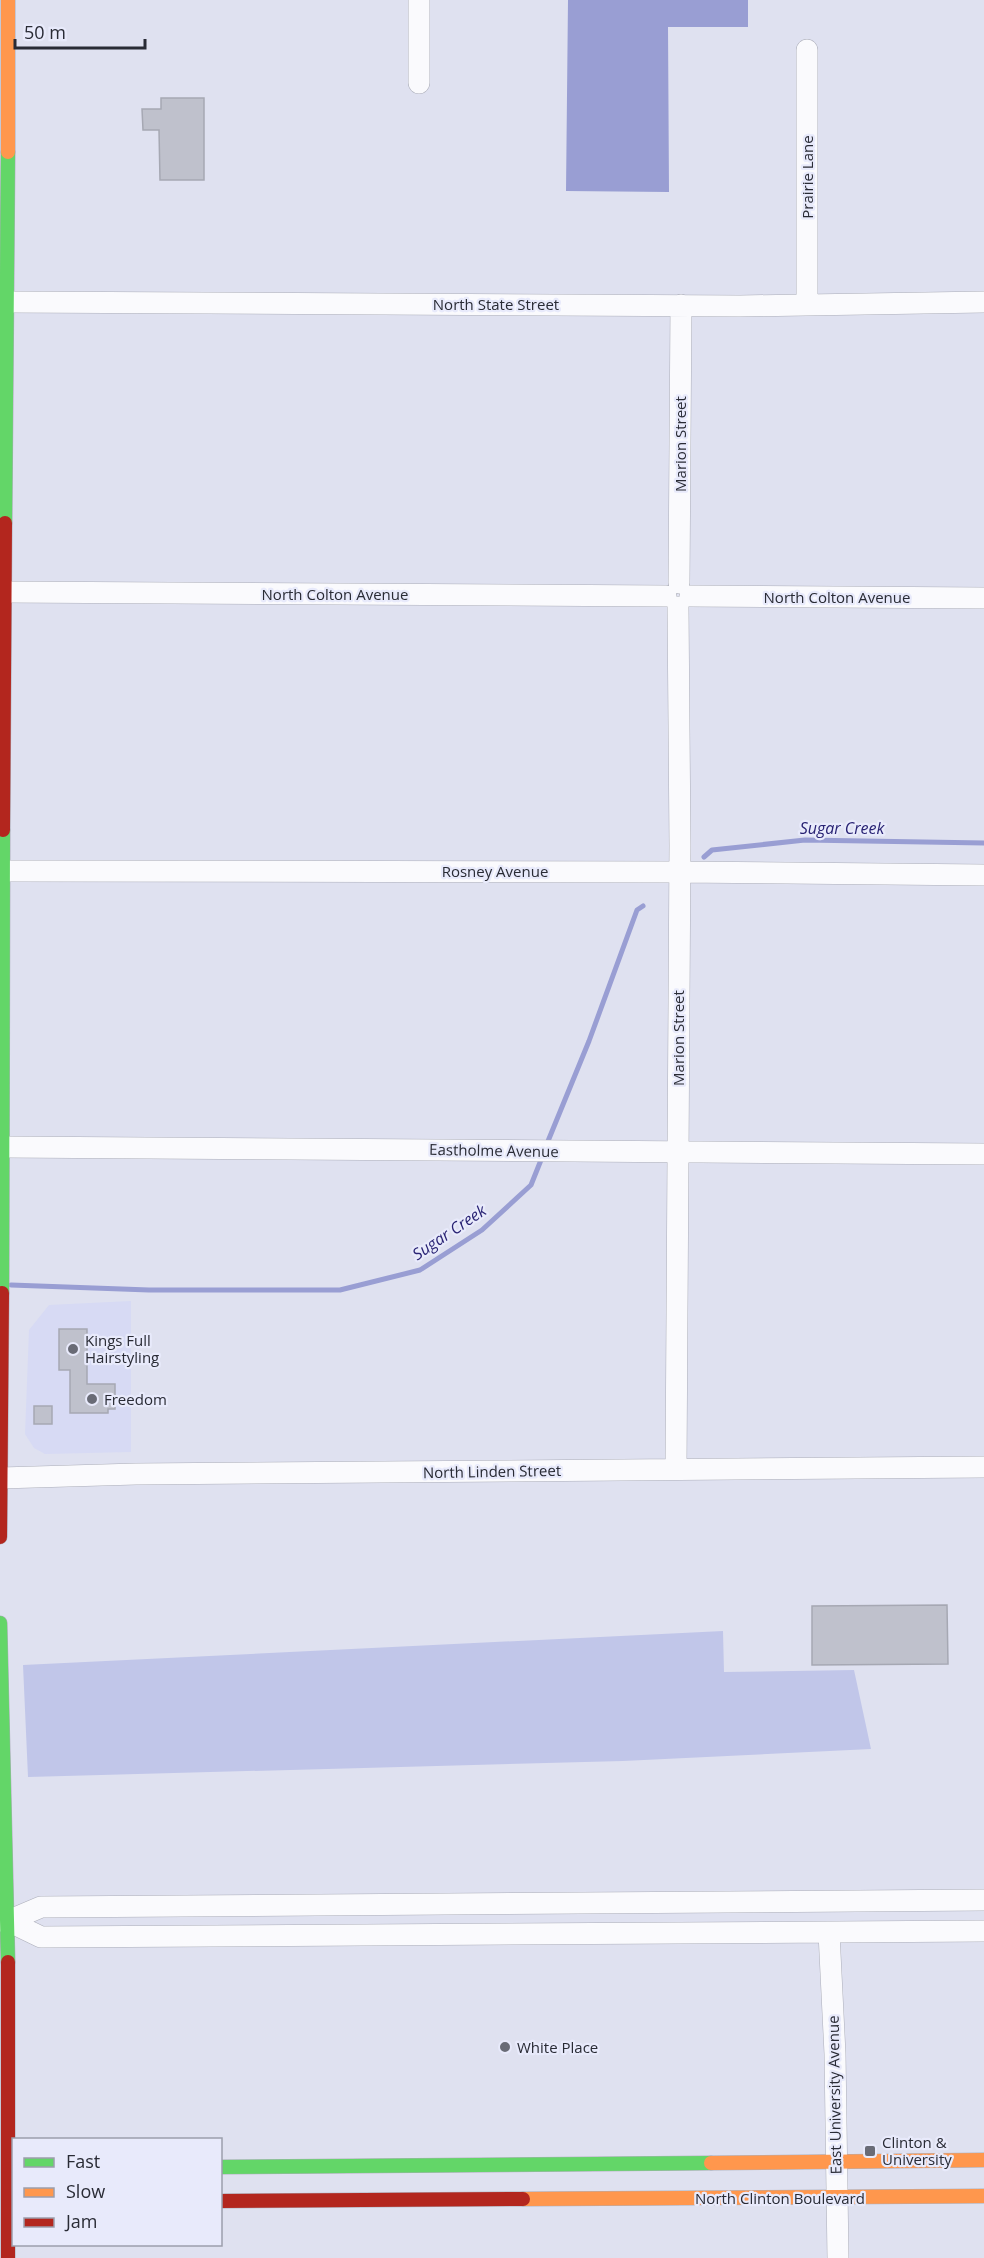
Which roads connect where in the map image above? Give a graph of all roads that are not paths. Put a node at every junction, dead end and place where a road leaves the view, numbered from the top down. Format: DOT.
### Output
graph roads {
  1 [pos="8,0"];
  2 [pos="419,0"];
  3 [pos="807,50"];
  4 [pos="419,83"];
  5 [pos="4,108"];
  6 [pos="7,302"];
  7 [pos="984,302"];
  8 [pos="807,304"];
  9 [pos="681,305"];
  10 [pos="3,453"];
  11 [pos="4,592"];
  12 [pos="678,595"];
  13 [pos="984,598"];
  14 [pos="5,871"];
  15 [pos="678,872"];
  16 [pos="984,875"];
  17 [pos="4,1147"];
  18 [pos="677,1152"];
  19 [pos="984,1154"];
  20 [pos="984,1467"];
  21 [pos="676,1469"];
  22 [pos="0,1478"];
  23 [pos="0,1537"];
  24 [pos="0,1623"];
  25 [pos="984,1900"];
  26 [pos="831,1901"];
  27 [pos="452,1904"];
  28 [pos="371,1905"];
  29 [pos="4,1921"];
  30 [pos="984,1932"];
  31 [pos="829,1933"];
  32 [pos="452,1934"];
  33 [pos="371,1935"];
  34 [pos="836,2160"];
  35 [pos="984,2160"];
  36 [pos="222,2167"];
  37 [pos="7,2169"];
  38 [pos="576,2181"];
  39 [pos="307,2183"];
  40 [pos="984,2196"];
  41 [pos="836,2197"];
  42 [pos="222,2200"];
  43 [pos="7,2204"];
  44 [pos="8,2258"];
  45 [pos="838,2258"];
  1 -- 5 [label="main road"];
  2 -- 4 [label="street"];
  3 -- 8 [label="street, Prairie Lane"];
  5 -- 6 [label="main road"];
  6 -- 9 [label="street, North State Street"];
  6 -- 10 [label="main road"];
  7 -- 8 [label="street, North State Street"];
  8 -- 9 [label="street, North State Street"];
  9 -- 12 [label="street, Marion Street"];
  10 -- 11 [label="main road"];
  11 -- 12 [label="street, North Colton Avenue"];
  11 -- 14 [label="main road"];
  12 -- 13 [label="street, North Colton Avenue"];
  12 -- 15 [label="street, Marion Street"];
  14 -- 15 [label="street, Rosney Avenue"];
  14 -- 17 [label="main road"];
  15 -- 16 [label="street, Rosney Avenue"];
  15 -- 18 [label="street, Marion Street"];
  17 -- 18 [label="street, Eastholme Avenue"];
  17 -- 22 [label="main road"];
  18 -- 19 [label="street, Eastholme Avenue"];
  18 -- 21 [label="street, Marion Street"];
  20 -- 21 [label="street, North Linden Street"];
  21 -- 22 [label="street, North Linden Street"];
  22 -- 23 [label="main road"];
  24 -- 29 [label="main road"];
  25 -- 26 [label="street"];
  26 -- 27 [label="street"];
  26 -- 31 [label="street"];
  27 -- 28 [label="street"];
  27 -- 32 [label="street"];
  28 -- 29 [label="street"];
  28 -- 33 [label="street"];
  29 -- 33 [label="street"];
  29 -- 37 [label="main road"];
  30 -- 31 [label="street"];
  31 -- 32 [label="street"];
  31 -- 34 [label="street, East University Avenue"];
  32 -- 33 [label="street"];
  34 -- 35 [label="main road, North Clinton Boulevard"];
  34 -- 38 [label="main road, North Clinton Boulevard"];
  34 -- 41 [label="street, East University Avenue"];
  36 -- 39 [label="main road, North Clinton Boulevard"];
  37 -- 43 [label="main road"];
  38 -- 39 [label="main road, North Clinton Boulevard"];
  38 -- 39 [label="main road, North Clinton Boulevard"];
  38 -- 41 [label="main road, North Clinton Boulevard"];
  39 -- 42 [label="main road, North Clinton Boulevard"];
  40 -- 41 [label="main road, North Clinton Boulevard"];
  41 -- 45 [label="street, East University Avenue"];
  43 -- 44 [label="main road"];
}
